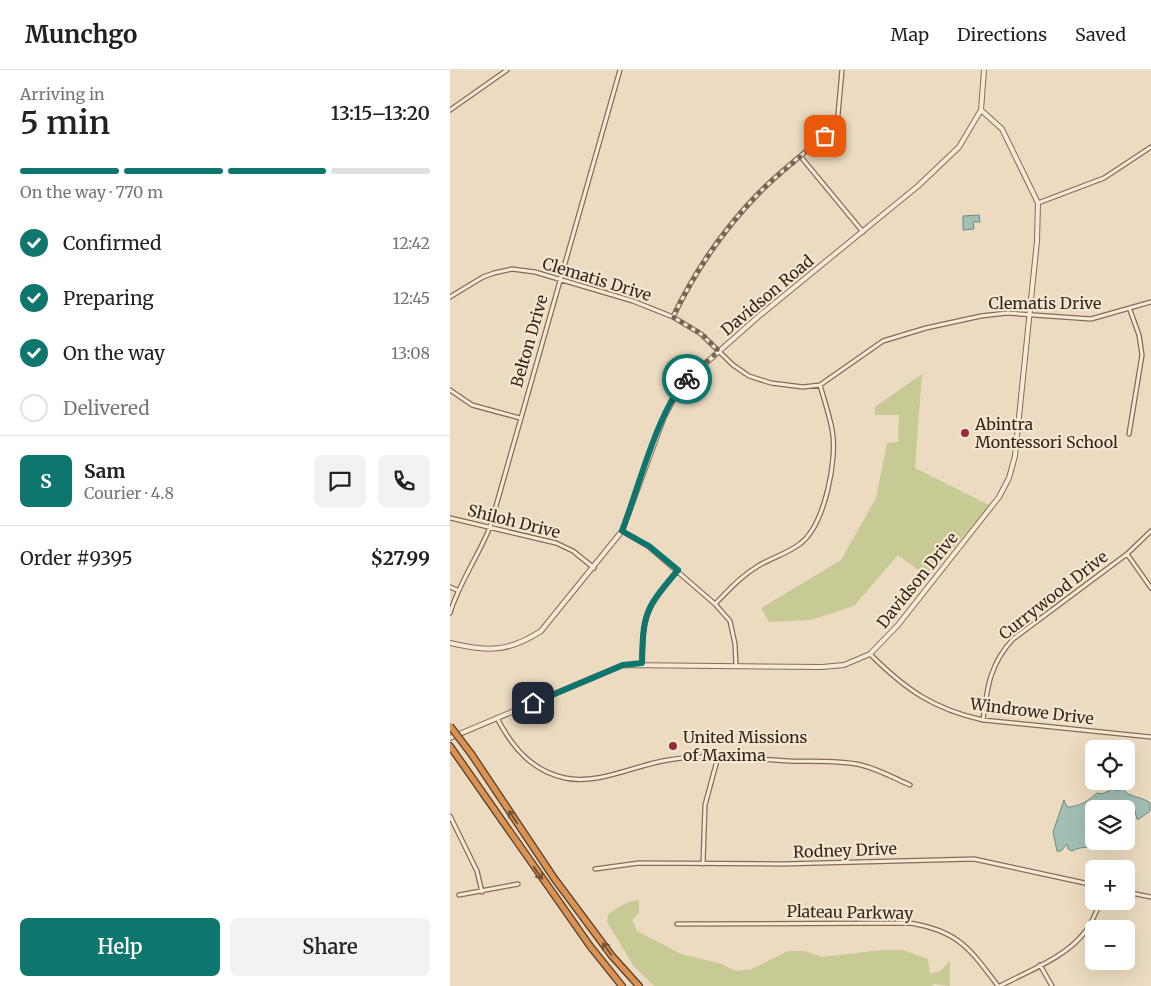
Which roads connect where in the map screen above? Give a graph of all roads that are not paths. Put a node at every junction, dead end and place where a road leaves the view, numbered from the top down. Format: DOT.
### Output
graph roads {
  1 [pos="506,70"];
  2 [pos="620,70"];
  3 [pos="842,70"];
  4 [pos="984,70"];
  5 [pos="450,110"];
  6 [pos="982,110"];
  7 [pos="1151,146"];
  8 [pos="801,157"];
  9 [pos="1038,204"];
  10 [pos="862,232"];
  11 [pos="560,279"];
  12 [pos="450,297"];
  13 [pos="1151,302"];
  14 [pos="1130,310"];
  15 [pos="1030,315"];
  16 [pos="673,317"];
  17 [pos="719,351"];
  18 [pos="820,384"];
  19 [pos="450,390"];
  20 [pos="520,418"];
  21 [pos="1129,434"];
  22 [pos="450,518"];
  23 [pos="490,527"];
  24 [pos="622,531"];
  25 [pos="1151,531"];
  26 [pos="1127,554"];
  27 [pos="594,568"];
  28 [pos="678,570"];
  29 [pos="450,587"];
  30 [pos="1151,588"];
  31 [pos="457,590"];
  32 [pos="715,604"];
  33 [pos="450,613"];
  34 [pos="450,643"];
  35 [pos="870,654"];
  36 [pos="642,663"];
  37 [pos="736,666"];
  38 [pos="497,718"];
  39 [pos="982,720"];
  40 [pos="450,726"];
  41 [pos="450,738"];
  42 [pos="1151,738"];
  43 [pos="450,746"];
  44 [pos="718,757"];
  45 [pos="910,786"];
  46 [pos="450,816"];
  47 [pos="702,864"];
  48 [pos="595,869"];
  49 [pos="1085,883"];
  50 [pos="518,884"];
  51 [pos="482,892"];
  52 [pos="1135,894"];
  53 [pos="459,895"];
  54 [pos="1151,897"];
  55 [pos="1097,910"];
  56 [pos="677,924"];
  57 [pos="1040,965"];
  58 [pos="622,986"];
  59 [pos="639,986"];
  60 [pos="999,986"];
  61 [pos="1052,986"];
  1 -- 5 [label="street"];
  2 -- 11 [label="street, Belton Drive"];
  3 -- 8 [label="street"];
  4 -- 6 [label="street, Davidson Road"];
  6 -- 9 [label="street, Davidson Drive"];
  6 -- 10 [label="street, Davidson Road"];
  7 -- 9 [label="street"];
  8 -- 10 [label="street"];
  8 -- 16 [label="street"];
  9 -- 15 [label="street, Davidson Drive"];
  10 -- 17 [label="street, Davidson Road"];
  11 -- 12 [label="street, Clematis Drive"];
  11 -- 16 [label="street, Clematis Drive"];
  11 -- 20 [label="street, Belton Drive"];
  13 -- 14 [label="street, Clematis Drive"];
  14 -- 15 [label="street, Clematis Drive"];
  14 -- 21 [label="street"];
  15 -- 18 [label="street, Clematis Drive"];
  15 -- 35 [label="street, Davidson Drive"];
  16 -- 17 [label="street, Clematis Drive"];
  17 -- 18 [label="street, Clematis Drive"];
  17 -- 24 [label="street, Davidson Road"];
  18 -- 32 [label="street"];
  19 -- 20 [label="street"];
  20 -- 23 [label="street, Belton Drive"];
  22 -- 23 [label="street, Shiloh Drive"];
  23 -- 27 [label="street, Shiloh Drive"];
  23 -- 31 [label="street, Belton Drive"];
  24 -- 27 [label="street, Davidson Road"];
  24 -- 28 [label="street"];
  25 -- 26 [label="street, Currywood Drive"];
  26 -- 30 [label="street"];
  26 -- 39 [label="street, Currywood Drive"];
  27 -- 34 [label="street, Davidson Road"];
  28 -- 32 [label="street"];
  28 -- 36 [label="street"];
  29 -- 31 [label="street"];
  31 -- 33 [label="street, Belton Drive"];
  32 -- 37 [label="street"];
  35 -- 37 [label="street, Davidson Drive"];
  35 -- 39 [label="street, Windrowe Drive"];
  36 -- 37 [label="street, Davidson Drive"];
  36 -- 38 [label="street, Davidson Drive"];
  38 -- 41 [label="street, Davidson Drive"];
  38 -- 44 [label="street"];
  39 -- 42 [label="street, Windrowe Drive"];
  59 -- 40 [label="highway, one-way, bridge"];
  43 -- 58 [label="highway, one-way"];
  44 -- 45 [label="street"];
  44 -- 47 [label="street"];
  46 -- 51 [label="street"];
  47 -- 48 [label="street, Rodney Drive"];
  47 -- 49 [label="street, Rodney Drive"];
  50 -- 51 [label="street"];
  51 -- 53 [label="street"];
  52 -- 54 [label="street"];
  55 -- 57 [label="street"];
  56 -- 60 [label="street, Plateau Parkway"];
  57 -- 60 [label="street"];
  57 -- 61 [label="street"];
}
